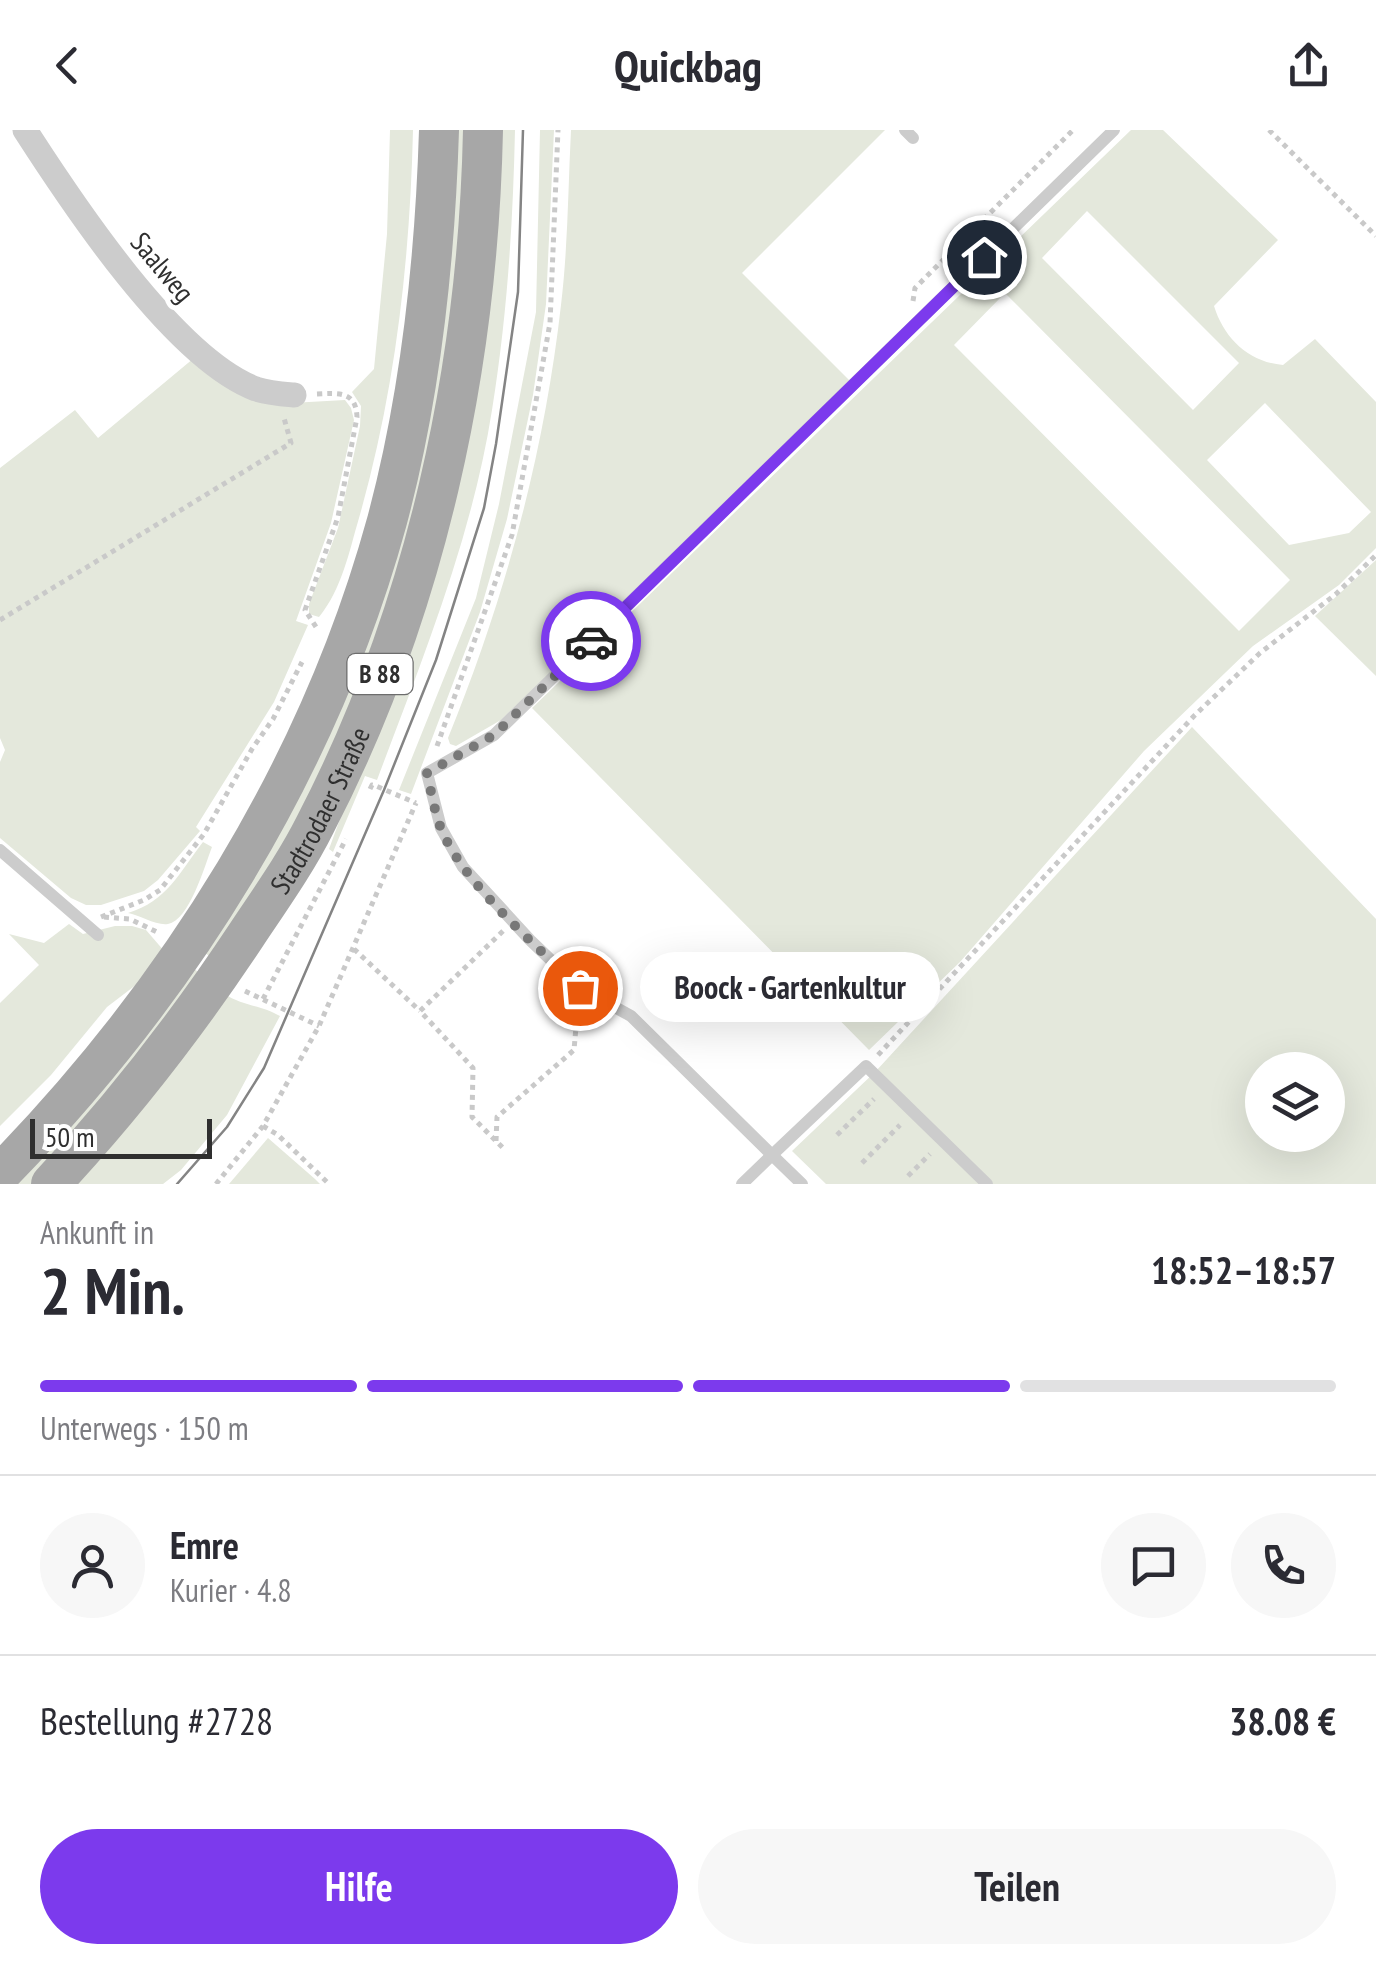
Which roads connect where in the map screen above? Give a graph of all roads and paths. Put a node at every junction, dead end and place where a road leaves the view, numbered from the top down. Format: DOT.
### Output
graph roads {
  1 [pos="25,130"];
  2 [pos="439,130"];
  3 [pos="483,130"];
  4 [pos="558,130"];
  5 [pos="1073,130"];
  6 [pos="1114,130"];
  7 [pos="1269,130"];
  8 [pos="1376,236"];
  9 [pos="906,334"];
  10 [pos="285,394"];
  11 [pos="1376,555"];
  12 [pos="0,620"];
  13 [pos="318,630"];
  14 [pos="309,648"];
  15 [pos="427,773"];
  16 [pos="364,800"];
  17 [pos="416,803"];
  18 [pos="350,832"];
  19 [pos="0,850"];
  20 [pos="513,921"];
  21 [pos="98,935"];
  22 [pos="168,939"];
  23 [pos="354,949"];
  24 [pos="234,985"];
  25 [pos="580,988"];
  26 [pos="263,999"];
  27 [pos="420,1011"];
  28 [pos="319,1026"];
  29 [pos="866,1066"];
  30 [pos="886,1086"];
  31 [pos="913,1112"];
  32 [pos="263,1126"];
  33 [pos="837,1135"];
  34 [pos="943,1141"];
  35 [pos="496,1142"];
  36 [pos="504,1150"];
  37 [pos="772,1155"];
  38 [pos="862,1163"];
  39 [pos="6,1165"];
  40 [pos="908,1176"];
  41 [pos="50,1184"];
  42 [pos="216,1184"];
  43 [pos="329,1184"];
  44 [pos="742,1184"];
  45 [pos="802,1184"];
  46 [pos="987,1184"];
  1 -- 10 [label="street, Saalweg"];
  2 -- 39 [label="main road, Stadtrodaer Straße / B 88"];
  3 -- 41 [label="main road, Stadtrodaer Straße / B 88"];
  4 -- 15 [label="path"];
  5 -- 9 [label="path"];
  6 -- 9 [label="lane"];
  7 -- 8 [label="path"];
  9 -- 15 [label="lane"];
  10 -- 12 [label="path"];
  10 -- 13 [label="path"];
  11 -- 29 [label="path"];
  14 -- 22 [label="path"];
  15 -- 17 [label="path"];
  15 -- 20 [label="lane"];
  16 -- 17 [label="path"];
  17 -- 23 [label="path"];
  18 -- 26 [label="path"];
  19 -- 21 [label="lane"];
  20 -- 25 [label="lane"];
  20 -- 27 [label="path"];
  23 -- 27 [label="path"];
  23 -- 28 [label="path"];
  24 -- 26 [label="path"];
  25 -- 35 [label="path"];
  25 -- 37 [label="lane"];
  26 -- 28 [label="path"];
  27 -- 35 [label="path"];
  28 -- 32 [label="path"];
  29 -- 30 [label="lane"];
  29 -- 37 [label="lane"];
  30 -- 31 [label="lane"];
  30 -- 33 [label="path"];
  31 -- 34 [label="lane"];
  31 -- 38 [label="path"];
  32 -- 42 [label="path"];
  32 -- 43 [label="path"];
  34 -- 40 [label="path"];
  34 -- 46 [label="lane"];
  35 -- 36 [label="path"];
  37 -- 44 [label="lane"];
  37 -- 45 [label="lane"];
}
